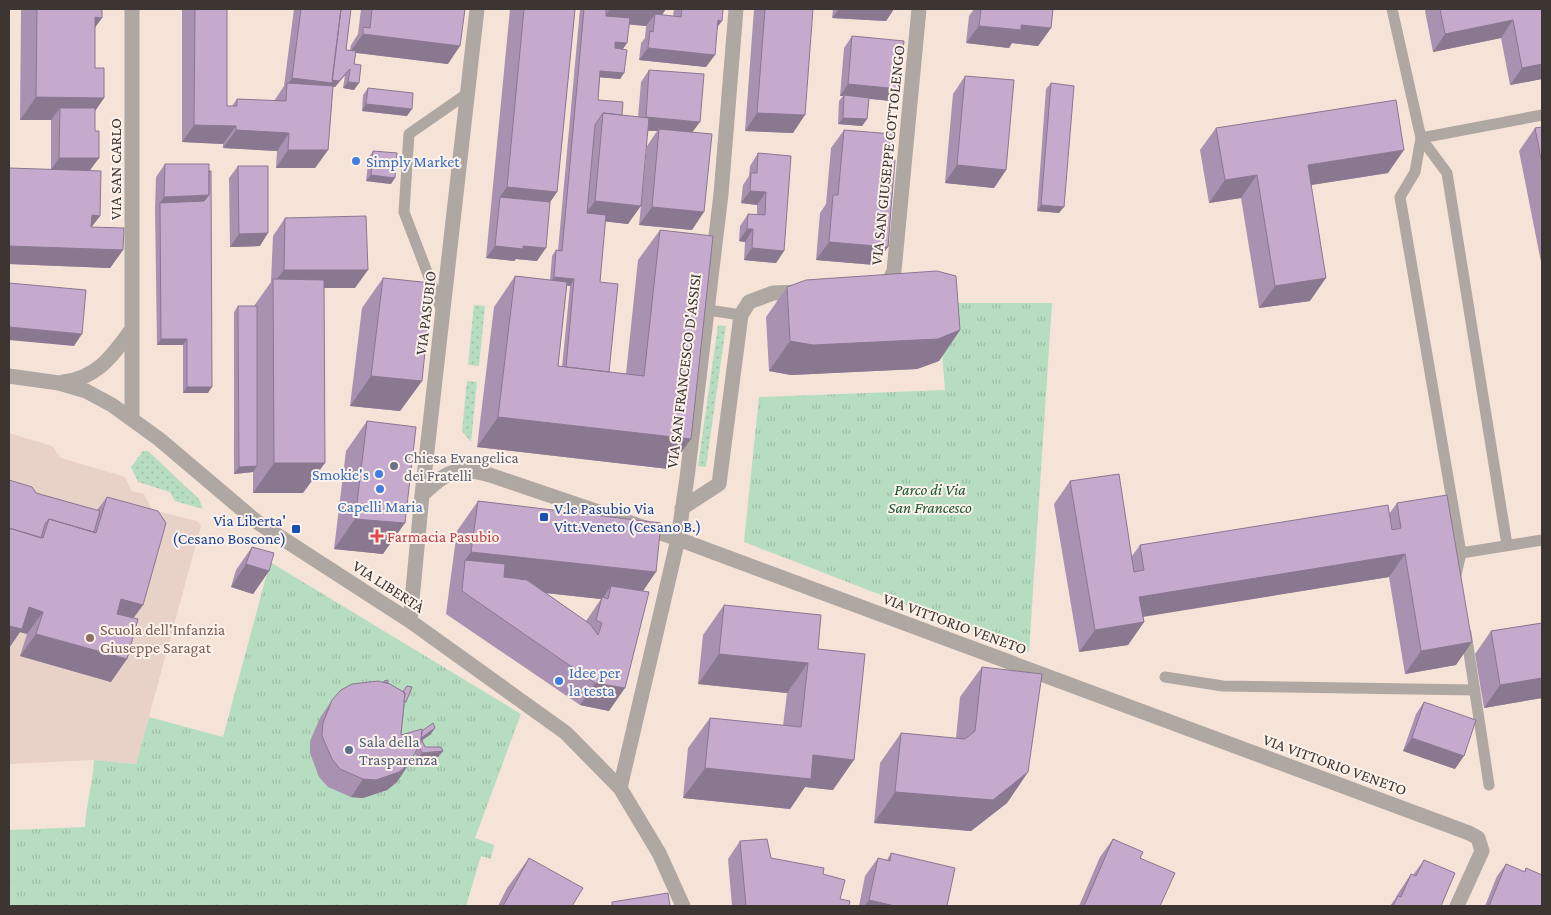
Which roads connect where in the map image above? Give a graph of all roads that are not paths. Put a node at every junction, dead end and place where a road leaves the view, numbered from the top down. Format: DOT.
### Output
graph roads {
  1 [pos="132,9"];
  2 [pos="477,9"];
  3 [pos="736,9"];
  4 [pos="919,9"];
  5 [pos="1392,9"];
  6 [pos="468,92"];
  7 [pos="1542,115"];
  8 [pos="1421,138"];
  9 [pos="868,288"];
  10 [pos="821,291"];
  11 [pos="708,310"];
  12 [pos="442,312"];
  13 [pos="741,315"];
  14 [pos="132,329"];
  15 [pos="9,376"];
  16 [pos="59,383"];
  17 [pos="132,418"];
  18 [pos="422,495"];
  19 [pos="682,508"];
  20 [pos="678,539"];
  21 [pos="1542,540"];
  22 [pos="1507,545"];
  23 [pos="1461,553"];
  24 [pos="1459,589"];
  25 [pos="410,621"];
  26 [pos="1464,626"];
  27 [pos="1164,677"];
  28 [pos="1475,690"];
  29 [pos="1489,785"];
  30 [pos="620,788"];
  31 [pos="683,906"];
  32 [pos="1457,906"];
  1 -- 14 [label="street, VIA SAN CARLO"];
  2 -- 6 [label="street, VIA PASUBIO"];
  3 -- 11 [label="street, VIA SAN FRANCESCO D'ASSISI"];
  4 -- 9 [label="street, VIA SAN GIUSEPPE COTTOLENGO"];
  5 -- 8 [label="lane"];
  6 -- 12 [label="street, VIA PASUBIO"];
  6 -- 12 [label="lane"];
  7 -- 8 [label="lane"];
  8 -- 22 [label="lane"];
  8 -- 23 [label="lane"];
  10 -- 13 [label="street"];
  11 -- 13 [label="lane"];
  11 -- 19 [label="street, VIA SAN FRANCESCO D'ASSISI"];
  12 -- 18 [label="street, VIA PASUBIO"];
  13 -- 19 [label="street"];
  14 -- 16 [label="street"];
  14 -- 17 [label="street, VIA SAN CARLO"];
  15 -- 16 [label="street, VIA LIBERTÀ"];
  16 -- 17 [label="street, VIA LIBERTÀ"];
  17 -- 25 [label="street, VIA LIBERTÀ"];
  18 -- 20 [label="street, VIA VITTORIO VENETO"];
  18 -- 25 [label="street, VIA PASUBIO"];
  19 -- 20 [label="street, VIA SAN FRANCESCO D'ASSISI"];
  20 -- 30 [label="street"];
  20 -- 32 [label="street, VIA VITTORIO VENETO"];
  21 -- 22 [label="lane"];
  22 -- 23 [label="lane"];
  23 -- 24 [label="lane"];
  25 -- 30 [label="street, VIA LIBERTÀ"];
  26 -- 28 [label="lane"];
  27 -- 28 [label="lane"];
  28 -- 29 [label="lane"];
  30 -- 31 [label="street, VIA LIBERTÀ"];
}
